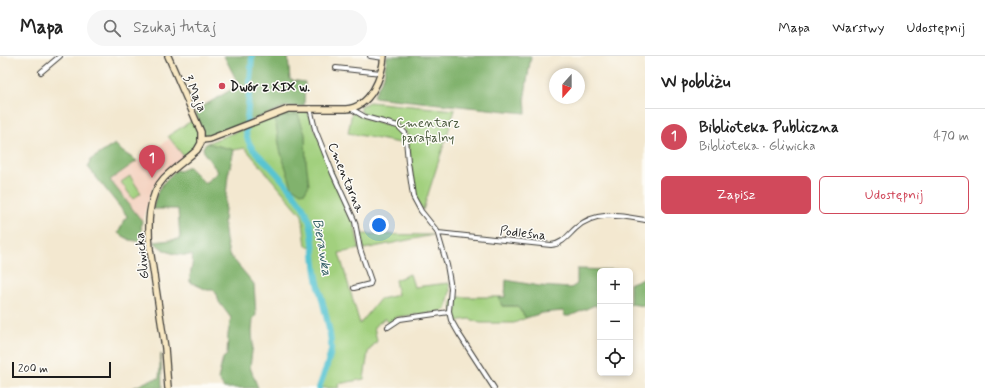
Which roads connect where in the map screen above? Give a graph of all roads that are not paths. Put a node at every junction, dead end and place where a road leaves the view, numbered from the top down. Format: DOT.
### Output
graph roads {
  1 [pos="60,56"];
  2 [pos="168,56"];
  3 [pos="370,56"];
  4 [pos="384,57"];
  5 [pos="336,68"];
  6 [pos="41,72"];
  7 [pos="381,73"];
  8 [pos="310,108"];
  9 [pos="350,108"];
  10 [pos="202,140"];
  11 [pos="645,220"];
  12 [pos="438,233"];
  13 [pos="354,288"];
  14 [pos="450,312"];
  15 [pos="388,327"];
  16 [pos="168,388"];
  17 [pos="494,388"];
  1 -- 6 [label="street"];
  2 -- 10 [label="main road, 3 Maja"];
  3 -- 4 [label="street"];
  4 -- 7 [label="main road"];
  5 -- 7 [label="street"];
  7 -- 9 [label="main road"];
  8 -- 9 [label="main road"];
  8 -- 10 [label="main road"];
  8 -- 13 [label="street, Cmentarna"];
  9 -- 12 [label="street"];
  10 -- 16 [label="main road, Gliwicka"];
  11 -- 12 [label="street, Podleśna"];
  12 -- 14 [label="street"];
  14 -- 15 [label="street"];
  14 -- 17 [label="street"];
}
